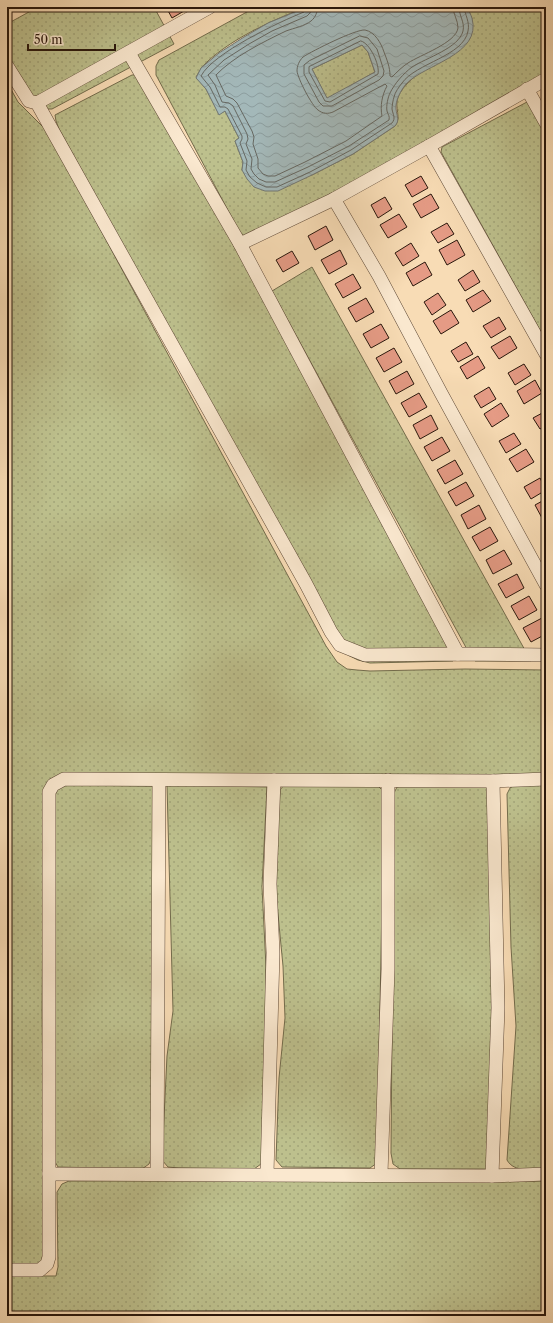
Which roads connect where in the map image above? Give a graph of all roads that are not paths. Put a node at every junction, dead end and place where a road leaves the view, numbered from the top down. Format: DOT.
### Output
graph roads {
  1 [pos="210,7"];
  2 [pos="129,53"];
  3 [pos="7,66"];
  4 [pos="546,79"];
  5 [pos="528,89"];
  6 [pos="36,103"];
  7 [pos="546,124"];
  8 [pos="429,146"];
  9 [pos="334,199"];
  10 [pos="240,244"];
  11 [pos="546,354"];
  12 [pos="546,585"];
  13 [pos="458,654"];
  14 [pos="546,655"];
  15 [pos="546,779"];
  16 [pos="159,780"];
  17 [pos="274,780"];
  18 [pos="388,780"];
  19 [pos="493,781"];
  20 [pos="49,1174"];
  21 [pos="157,1174"];
  22 [pos="267,1174"];
  23 [pos="381,1174"];
  24 [pos="546,1174"];
  25 [pos="492,1176"];
  26 [pos="7,1270"];
  1 -- 2 [label="street"];
  2 -- 6 [label="street"];
  2 -- 10 [label="street"];
  3 -- 6 [label="street"];
  4 -- 5 [label="street"];
  5 -- 7 [label="street"];
  5 -- 8 [label="street"];
  6 -- 13 [label="street"];
  8 -- 9 [label="street"];
  8 -- 11 [label="street"];
  9 -- 10 [label="street"];
  9 -- 12 [label="street"];
  10 -- 13 [label="street"];
  13 -- 14 [label="street"];
  15 -- 19 [label="street"];
  16 -- 17 [label="street"];
  16 -- 20 [label="street"];
  16 -- 21 [label="street"];
  17 -- 18 [label="street"];
  17 -- 22 [label="street"];
  18 -- 19 [label="street"];
  18 -- 23 [label="street"];
  19 -- 25 [label="street"];
  20 -- 21 [label="street"];
  20 -- 26 [label="street"];
  21 -- 22 [label="street"];
  22 -- 23 [label="street"];
  23 -- 25 [label="street"];
  24 -- 25 [label="street"];
}
